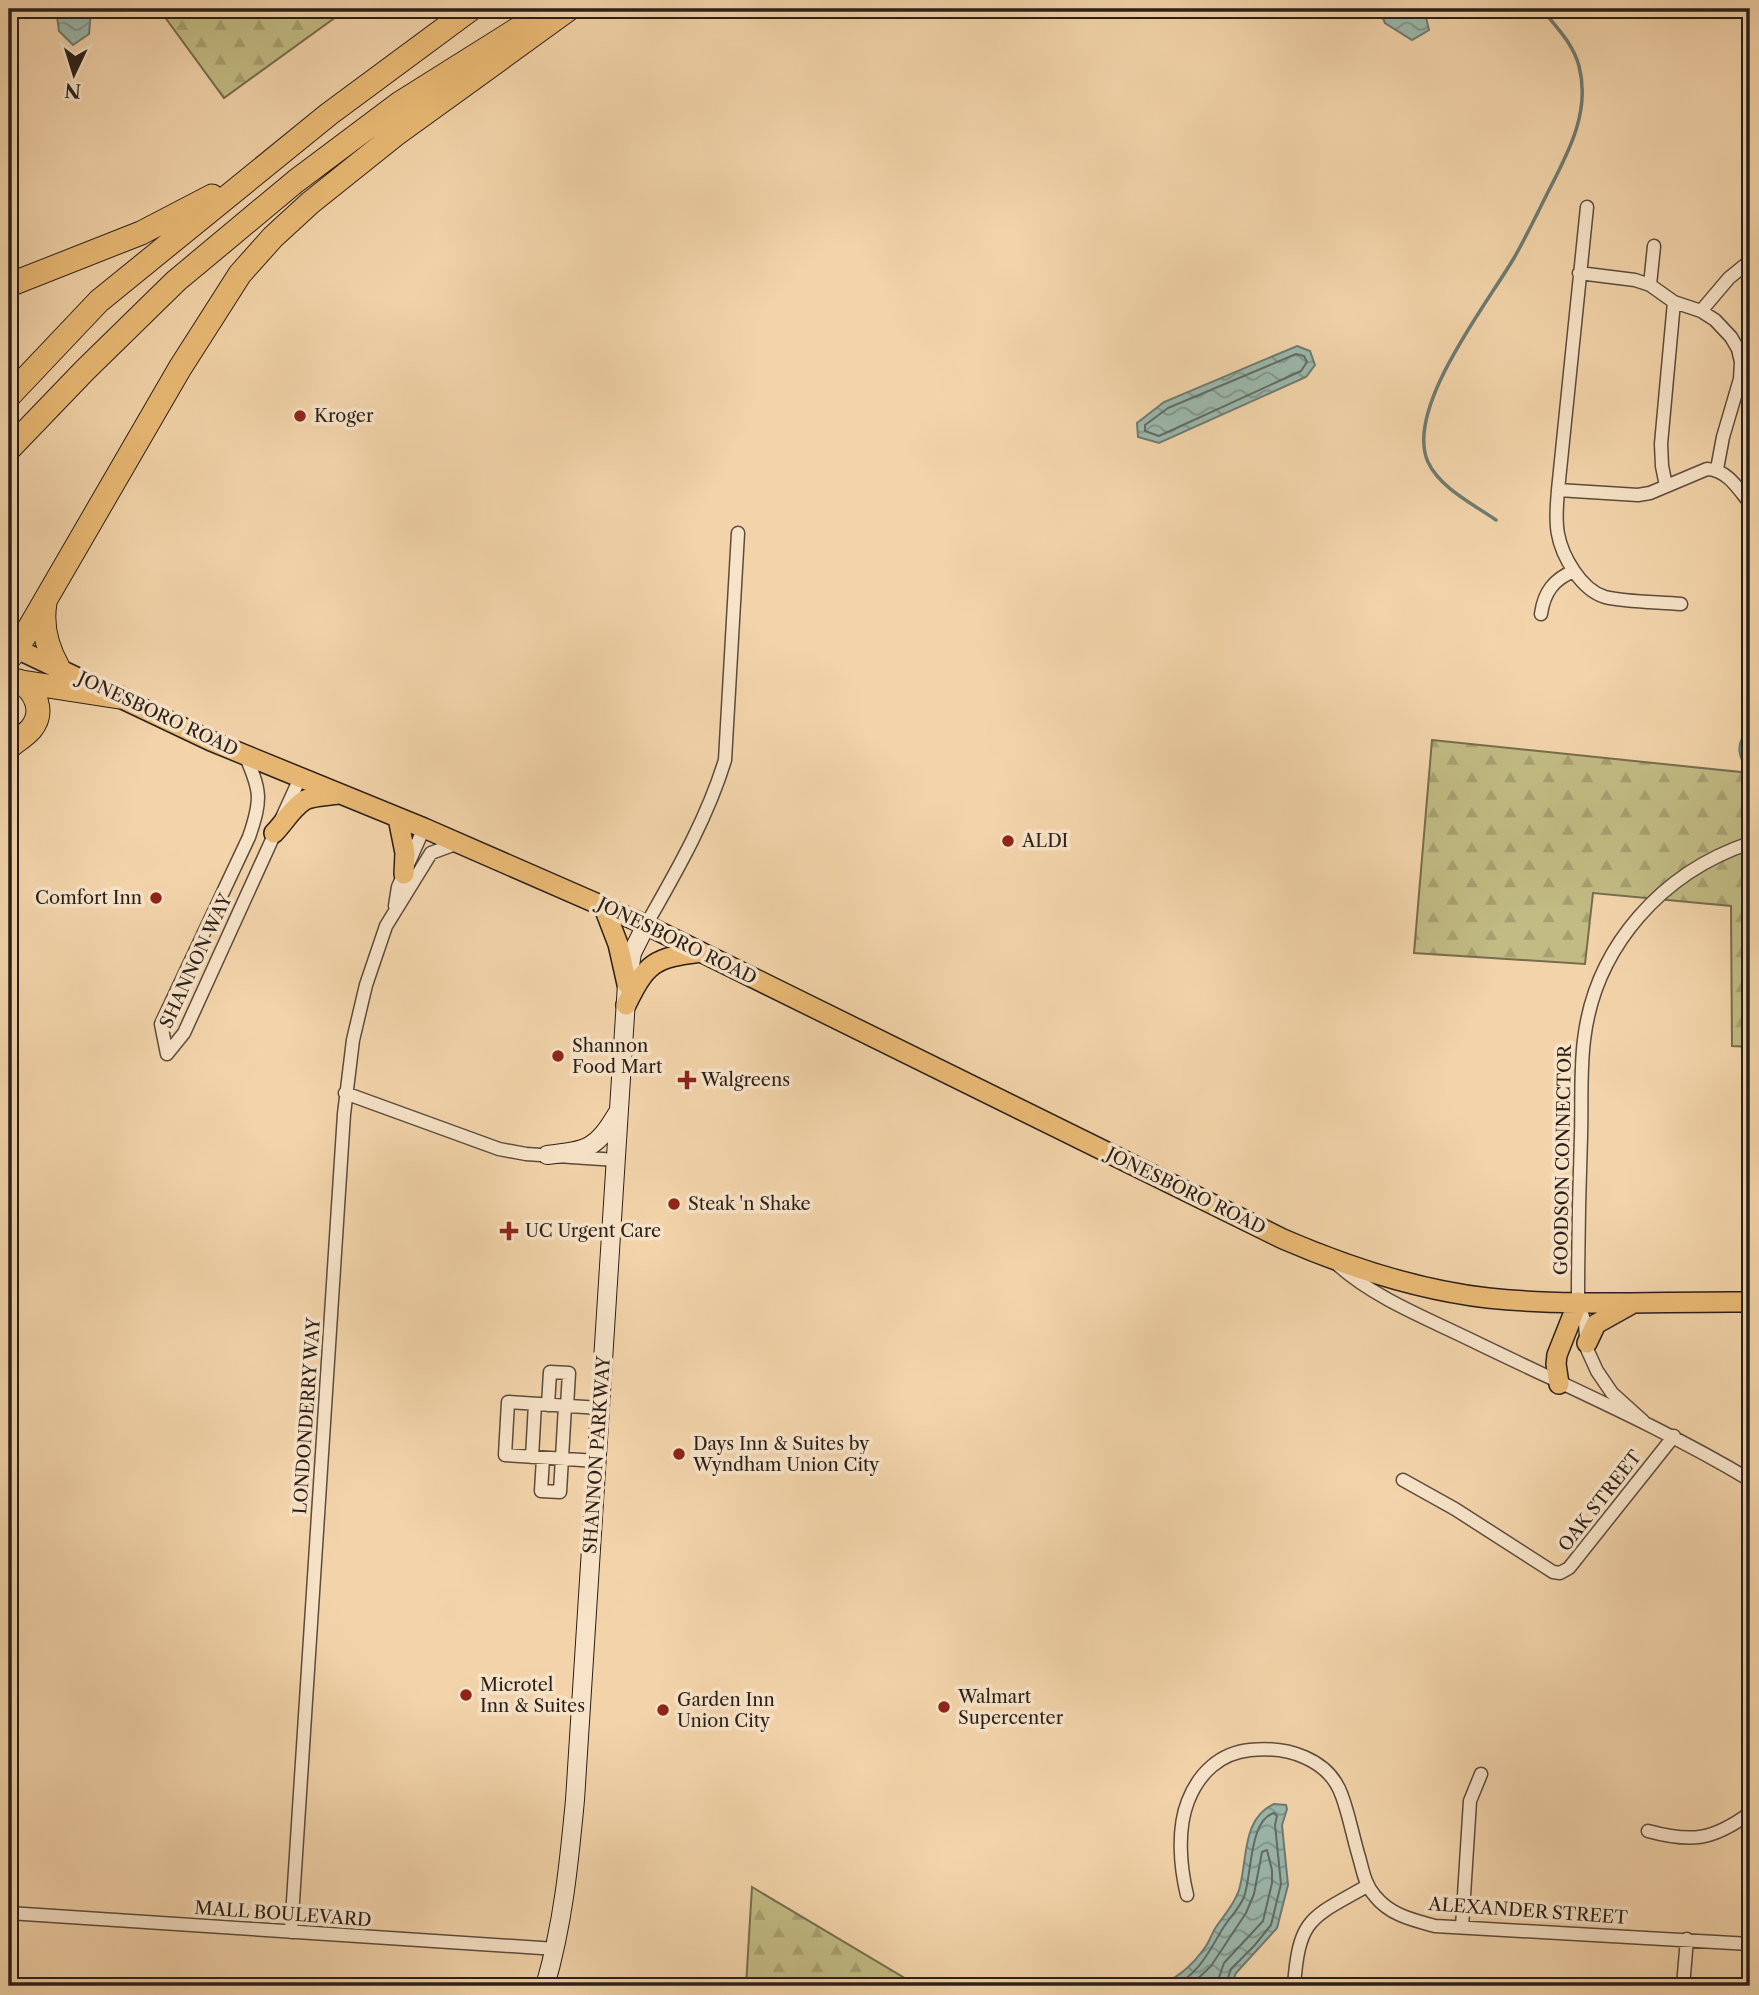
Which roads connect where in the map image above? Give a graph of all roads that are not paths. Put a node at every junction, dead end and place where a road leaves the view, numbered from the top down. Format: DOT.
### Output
graph roads {
  1 [pos="471,9"];
  2 [pos="551,9"];
  3 [pos="569,9"];
  4 [pos="258,171"];
  5 [pos="1587,207"];
  6 [pos="1654,246"];
  7 [pos="1750,261"];
  8 [pos="1579,273"];
  9 [pos="9,285"];
  10 [pos="1650,285"];
  11 [pos="1674,302"];
  12 [pos="1701,311"];
  13 [pos="1746,362"];
  14 [pos="9,396"];
  15 [pos="9,449"];
  16 [pos="1717,470"];
  17 [pos="1666,486"];
  18 [pos="1558,490"];
  19 [pos="1749,502"];
  20 [pos="738,533"];
  21 [pos="1574,571"];
  22 [pos="46,600"];
  23 [pos="1681,604"];
  24 [pos="1541,614"];
  25 [pos="11,651"];
  26 [pos="58,667"];
  27 [pos="14,681"];
  28 [pos="119,697"];
  29 [pos="9,747"];
  30 [pos="245,755"];
  31 [pos="300,778"];
  32 [pos="340,794"];
  33 [pos="398,818"];
  34 [pos="424,828"];
  35 [pos="274,833"];
  36 [pos="458,843"];
  37 [pos="1750,843"];
  38 [pos="404,873"];
  39 [pos="603,905"];
  40 [pos="394,910"];
  41 [pos="646,925"];
  42 [pos="702,952"];
  43 [pos="627,984"];
  44 [pos="626,1005"];
  45 [pos="345,1093"];
  46 [pos="620,1109"];
  47 [pos="547,1155"];
  48 [pos="617,1160"];
  49 [pos="1334,1261"];
  50 [pos="1578,1302"];
  51 [pos="1750,1302"];
  52 [pos="1634,1303"];
  53 [pos="1587,1343"];
  54 [pos="1559,1384"];
  55 [pos="542,1404"];
  56 [pos="566,1406"];
  57 [pos="600,1408"];
  58 [pos="1643,1421"];
  59 [pos="1674,1436"];
  60 [pos="538,1457"];
  61 [pos="562,1459"];
  62 [pos="597,1461"];
  63 [pos="1402,1480"];
  64 [pos="1750,1480"];
  65 [pos="1481,1774"];
  66 [pos="1750,1813"];
  67 [pos="1648,1831"];
  68 [pos="1367,1886"];
  69 [pos="1186,1895"];
  70 [pos="9,1913"];
  71 [pos="1462,1927"];
  72 [pos="291,1932"];
  73 [pos="1687,1939"];
  74 [pos="1750,1944"];
  75 [pos="556,1949"];
  76 [pos="545,1986"];
  77 [pos="1293,1986"];
  78 [pos="1683,1986"];
  1 -- 4 [label="highway"];
  2 -- 15 [label="highway"];
  3 -- 22 [label="highway"];
  4 -- 9 [label="highway"];
  4 -- 14 [label="highway"];
  5 -- 8 [label="street"];
  6 -- 10 [label="street"];
  7 -- 12 [label="street"];
  8 -- 10 [label="street"];
  8 -- 18 [label="street"];
  10 -- 11 [label="street"];
  11 -- 12 [label="street"];
  11 -- 17 [label="street"];
  12 -- 13 [label="street"];
  13 -- 16 [label="street"];
  16 -- 17 [label="street"];
  16 -- 19 [label="street"];
  17 -- 18 [label="street"];
  18 -- 21 [label="street"];
  20 -- 41 [label="street"];
  21 -- 23 [label="street"];
  21 -- 24 [label="street"];
  22 -- 25 [label="highway"];
  22 -- 26 [label="highway"];
  25 -- 26 [label="main road, JONESBORO ROAD"];
  26 -- 28 [label="main road, JONESBORO ROAD"];
  27 -- 28 [label="highway"];
  27 -- 29 [label="highway"];
  28 -- 30 [label="main road, JONESBORO ROAD"];
  30 -- 31 [label="main road, JONESBORO ROAD"];
  30 -- 35 [label="street, SHANNON WAY"];
  31 -- 32 [label="main road, JONESBORO ROAD"];
  31 -- 35 [label="street, SHANNON WAY"];
  32 -- 33 [label="main road, JONESBORO ROAD"];
  32 -- 35 [label="main road"];
  33 -- 34 [label="main road, JONESBORO ROAD"];
  33 -- 38 [label="main road"];
  34 -- 36 [label="main road, JONESBORO ROAD"];
  34 -- 38 [label="street, LONDONDERRY WAY"];
  36 -- 39 [label="main road, JONESBORO ROAD"];
  36 -- 40 [label="street, LONDONDERRY WAY"];
  37 -- 50 [label="street, GOODSON CONNECTOR"];
  38 -- 40 [label="street, LONDONDERRY WAY"];
  39 -- 41 [label="main road, JONESBORO ROAD"];
  39 -- 43 [label="main road"];
  40 -- 45 [label="street, LONDONDERRY WAY"];
  41 -- 42 [label="main road, JONESBORO ROAD"];
  41 -- 43 [label="street, SHANNON PARKWAY"];
  42 -- 44 [label="main road"];
  42 -- 49 [label="main road, JONESBORO ROAD"];
  43 -- 44 [label="street, SHANNON PARKWAY"];
  44 -- 46 [label="street, SHANNON PARKWAY"];
  45 -- 47 [label="street"];
  45 -- 72 [label="street, LONDONDERRY WAY"];
  46 -- 47 [label="street"];
  46 -- 48 [label="street, SHANNON PARKWAY"];
  47 -- 48 [label="street"];
  48 -- 57 [label="street, SHANNON PARKWAY"];
  49 -- 50 [label="main road, JONESBORO ROAD"];
  49 -- 54 [label="street, JONESBORO ROAD"];
  50 -- 52 [label="main road"];
  50 -- 53 [label="street, JONESBORO ROAD"];
  50 -- 54 [label="main road"];
  51 -- 52 [label="main road"];
  52 -- 53 [label="main road"];
  53 -- 58 [label="street, JONESBORO ROAD"];
  54 -- 58 [label="street, JONESBORO ROAD"];
  55 -- 56 [label="street"];
  55 -- 56 [label="street"];
  55 -- 60 [label="street"];
  55 -- 60 [label="street"];
  56 -- 57 [label="street"];
  56 -- 61 [label="street"];
  57 -- 62 [label="street, SHANNON PARKWAY"];
  58 -- 59 [label="street, JONESBORO ROAD"];
  59 -- 63 [label="street, OAK STREET"];
  59 -- 64 [label="street, JONESBORO ROAD"];
  60 -- 61 [label="street"];
  60 -- 61 [label="street"];
  61 -- 62 [label="street"];
  62 -- 75 [label="street, SHANNON PARKWAY"];
  65 -- 71 [label="street"];
  66 -- 67 [label="street"];
  68 -- 69 [label="street, ALEXANDER STREET"];
  68 -- 71 [label="street, ALEXANDER STREET"];
  68 -- 77 [label="street"];
  70 -- 72 [label="street, MALL BOULEVARD"];
  71 -- 73 [label="street, ALEXANDER STREET"];
  72 -- 75 [label="street, MALL BOULEVARD"];
  73 -- 74 [label="street, ALEXANDER STREET"];
  73 -- 78 [label="street"];
  75 -- 76 [label="street, SHANNON PARKWAY"];
}
